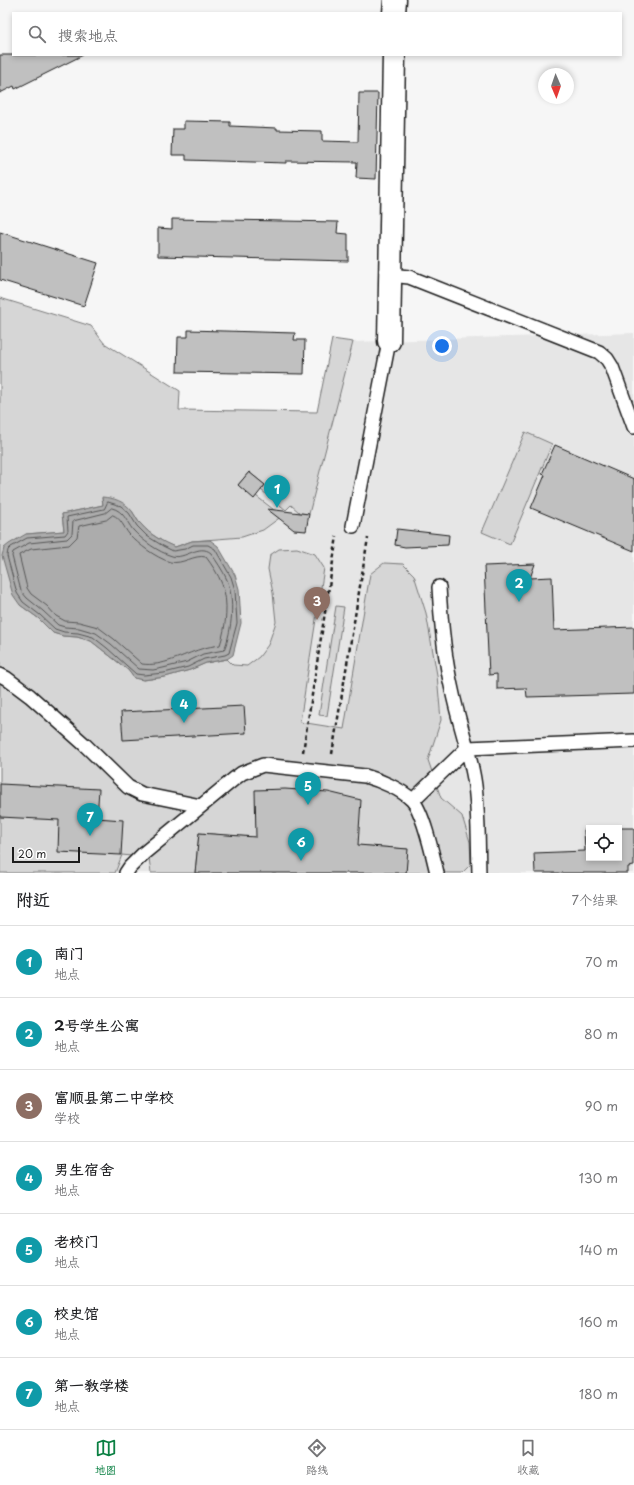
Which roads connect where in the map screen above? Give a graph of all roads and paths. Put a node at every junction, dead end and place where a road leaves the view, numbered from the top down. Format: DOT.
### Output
graph roads {
  1 [pos="394,0"];
  2 [pos="394,12"];
  3 [pos="394,56"];
  4 [pos="390,275"];
  5 [pos="389,341"];
  6 [pos="634,427"];
  7 [pos="353,526"];
  8 [pos="439,587"];
  9 [pos="0,675"];
  10 [pos="634,741"];
  11 [pos="467,748"];
  12 [pos="301,769"];
  13 [pos="329,772"];
  14 [pos="413,800"];
  15 [pos="201,806"];
  16 [pos="126,873"];
  17 [pos="437,873"];
  18 [pos="480,873"];
  1 -- 2 [label="street"];
  3 -- 4 [label="street"];
  4 -- 5 [label="street"];
  4 -- 6 [label="lane"];
  5 -- 7 [label="lane"];
  7 -- 12 [label="path"];
  7 -- 13 [label="path"];
  8 -- 11 [label="lane"];
  9 -- 15 [label="lane"];
  10 -- 11 [label="lane"];
  11 -- 14 [label="lane"];
  11 -- 18 [label="lane"];
  12 -- 13 [label="lane"];
  12 -- 15 [label="lane"];
  13 -- 14 [label="lane"];
  14 -- 17 [label="lane"];
  15 -- 16 [label="lane"];
}
